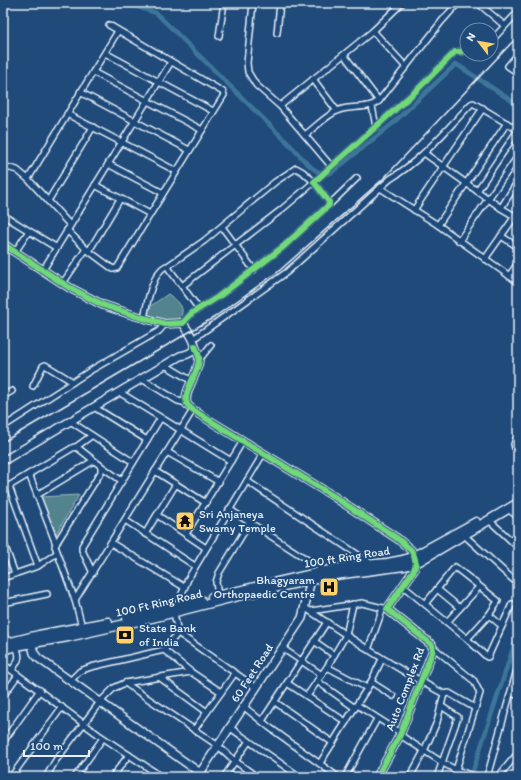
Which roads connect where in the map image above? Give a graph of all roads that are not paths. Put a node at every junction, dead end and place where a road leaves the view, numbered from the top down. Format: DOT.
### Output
graph roads {
  1 [pos="224,3"];
  2 [pos="253,3"];
  3 [pos="280,3"];
  4 [pos="402,3"];
  5 [pos="458,3"];
  6 [pos="478,3"];
  7 [pos="518,12"];
  8 [pos="108,25"];
  9 [pos="505,26"];
  10 [pos="118,31"];
  11 [pos="373,31"];
  12 [pos="277,33"];
  13 [pos="499,33"];
  14 [pos="219,36"];
  15 [pos="459,52"];
  16 [pos="105,53"];
  17 [pos="518,54"];
  18 [pos="344,55"];
  19 [pos="171,62"];
  20 [pos="406,68"];
  21 [pos="93,72"];
  22 [pos="518,73"];
  23 [pos="313,79"];
  24 [pos="159,82"];
  25 [pos="80,92"];
  26 [pos="147,101"];
  27 [pos="379,101"];
  28 [pos="280,106"];
  29 [pos="372,106"];
  30 [pos="483,108"];
  31 [pos="213,111"];
  32 [pos="337,111"];
  33 [pos="66,114"];
  34 [pos="134,120"];
  35 [pos="507,123"];
  36 [pos="93,127"];
  37 [pos="376,127"];
  38 [pos="202,130"];
  39 [pos="306,136"];
  40 [pos="122,142"];
  41 [pos="189,150"];
  42 [pos="424,154"];
  43 [pos="518,156"];
  44 [pos="108,164"];
  45 [pos="3,166"];
  46 [pos="331,166"];
  47 [pos="444,167"];
  48 [pos="176,171"];
  49 [pos="357,178"];
  50 [pos="28,179"];
  51 [pos="518,181"];
  52 [pos="314,182"];
  53 [pos="466,184"];
  54 [pos="95,186"];
  55 [pos="380,188"];
  56 [pos="477,191"];
  57 [pos="163,193"];
  58 [pos="120,199"];
  59 [pos="489,199"];
  60 [pos="48,201"];
  61 [pos="330,204"];
  62 [pos="501,208"];
  63 [pos="414,210"];
  64 [pos="150,214"];
  65 [pos="3,215"];
  66 [pos="517,215"];
  67 [pos="438,225"];
  68 [pos="69,227"];
  69 [pos="222,227"];
  70 [pos="29,231"];
  71 [pos="501,236"];
  72 [pos="459,241"];
  73 [pos="3,244"];
  74 [pos="236,245"];
  75 [pos="518,246"];
  76 [pos="56,248"];
  77 [pos="88,250"];
  78 [pos="15,252"];
  79 [pos="485,259"];
  80 [pos="518,263"];
  81 [pos="168,266"];
  82 [pos="43,270"];
  83 [pos="254,270"];
  84 [pos="509,276"];
  85 [pos="518,282"];
  86 [pos="63,284"];
  87 [pos="182,286"];
  88 [pos="199,309"];
  89 [pos="144,318"];
  90 [pos="183,323"];
  91 [pos="165,324"];
  92 [pos="194,342"];
  93 [pos="211,345"];
  94 [pos="199,360"];
  95 [pos="165,365"];
  96 [pos="142,379"];
  97 [pos="192,381"];
  98 [pos="73,382"];
  99 [pos="33,386"];
  100 [pos="12,391"];
  101 [pos="118,392"];
  102 [pos="3,396"];
  103 [pos="187,403"];
  104 [pos="94,407"];
  105 [pos="193,410"];
  106 [pos="160,419"];
  107 [pos="70,421"];
  108 [pos="3,427"];
  109 [pos="180,431"];
  110 [pos="518,435"];
  111 [pos="91,436"];
  112 [pos="147,440"];
  113 [pos="243,441"];
  114 [pos="76,447"];
  115 [pos="518,450"];
  116 [pos="168,452"];
  117 [pos="263,454"];
  118 [pos="3,461"];
  119 [pos="93,461"];
  120 [pos="231,461"];
  121 [pos="133,462"];
  122 [pos="101,466"];
  123 [pos="155,471"];
  124 [pos="29,474"];
  125 [pos="122,480"];
  126 [pos="247,481"];
  127 [pos="219,482"];
  128 [pos="176,484"];
  129 [pos="8,486"];
  130 [pos="3,489"];
  131 [pos="37,494"];
  132 [pos="518,496"];
  133 [pos="206,503"];
  134 [pos="518,503"];
  135 [pos="508,508"];
  136 [pos="229,509"];
  137 [pos="157,515"];
  138 [pos="518,517"];
  139 [pos="125,520"];
  140 [pos="489,520"];
  141 [pos="250,522"];
  142 [pos="145,534"];
  143 [pos="186,534"];
  144 [pos="464,535"];
  145 [pos="3,541"];
  146 [pos="111,543"];
  147 [pos="56,544"];
  148 [pos="518,547"];
  149 [pos="206,548"];
  150 [pos="57,553"];
  151 [pos="415,560"];
  152 [pos="373,564"];
  153 [pos="38,566"];
  154 [pos="195,566"];
  155 [pos="326,571"];
  156 [pos="93,573"];
  157 [pos="15,574"];
  158 [pos="311,577"];
  159 [pos="3,578"];
  160 [pos="518,584"];
  161 [pos="403,586"];
  162 [pos="479,586"];
  163 [pos="184,587"];
  164 [pos="437,589"];
  165 [pos="46,594"];
  166 [pos="218,596"];
  167 [pos="75,600"];
  168 [pos="3,603"];
  169 [pos="353,604"];
  170 [pos="425,604"];
  171 [pos="512,604"];
  172 [pos="304,607"];
  173 [pos="460,608"];
  174 [pos="175,609"];
  175 [pos="385,609"];
  176 [pos="311,611"];
  177 [pos="490,615"];
  178 [pos="327,622"];
  179 [pos="447,622"];
  180 [pos="502,626"];
  181 [pos="82,627"];
  182 [pos="3,631"];
  183 [pos="178,633"];
  184 [pos="346,635"];
  185 [pos="467,639"];
  186 [pos="31,640"];
  187 [pos="314,642"];
  188 [pos="16,646"];
  189 [pos="4,647"];
  190 [pos="282,648"];
  191 [pos="434,648"];
  192 [pos="164,650"];
  193 [pos="368,650"];
  194 [pos="334,655"];
  195 [pos="382,659"];
  196 [pos="302,661"];
  197 [pos="3,664"];
  198 [pos="518,666"];
  199 [pos="327,667"];
  200 [pos="12,670"];
  201 [pos="191,672"];
  202 [pos="235,673"];
  203 [pos="322,674"];
  204 [pos="18,675"];
  205 [pos="159,677"];
  206 [pos="70,681"];
  207 [pos="317,681"];
  208 [pos="371,682"];
  209 [pos="421,682"];
  210 [pos="125,683"];
  211 [pos="287,683"];
  212 [pos="255,687"];
  213 [pos="367,688"];
  214 [pos="40,690"];
  215 [pos="221,692"];
  216 [pos="511,692"];
  217 [pos="444,694"];
  218 [pos="3,696"];
  219 [pos="307,696"];
  220 [pos="393,696"];
  221 [pos="518,696"];
  222 [pos="100,702"];
  223 [pos="275,702"];
  224 [pos="243,706"];
  225 [pos="356,706"];
  226 [pos="441,706"];
  227 [pos="62,707"];
  228 [pos="475,708"];
  229 [pos="207,712"];
  230 [pos="377,719"];
  231 [pos="262,721"];
  232 [pos="346,722"];
  233 [pos="84,724"];
  234 [pos="229,727"];
  235 [pos="194,730"];
  236 [pos="400,734"];
  237 [pos="103,738"];
  238 [pos="249,741"];
  239 [pos="3,742"];
  240 [pos="333,743"];
  241 [pos="217,745"];
  242 [pos="424,751"];
  243 [pos="518,753"];
  244 [pos="129,755"];
  245 [pos="235,761"];
  246 [pos="320,763"];
  247 [pos="443,764"];
  248 [pos="456,770"];
  249 [pos="153,771"];
  250 [pos="3,775"];
  251 [pos="487,775"];
  252 [pos="200,776"];
  253 [pos="6,777"];
  254 [pos="11,777"];
  255 [pos="46,777"];
  256 [pos="75,777"];
  257 [pos="112,777"];
  258 [pos="148,777"];
  259 [pos="162,777"];
  260 [pos="224,777"];
  261 [pos="258,777"];
  262 [pos="300,777"];
  263 [pos="338,777"];
  264 [pos="345,777"];
  265 [pos="377,777"];
  266 [pos="410,777"];
  267 [pos="437,777"];
  268 [pos="453,777"];
  269 [pos="477,777"];
  270 [pos="493,777"];
  271 [pos="498,777"];
  1 -- 14 [label="street"];
  2 -- 28 [label="street"];
  3 -- 12 [label="street"];
  4 -- 11 [label="street"];
  5 -- 20 [label="street"];
  6 -- 9 [label="street"];
  7 -- 9 [label="street"];
  8 -- 10 [label="street"];
  9 -- 13 [label="street"];
  10 -- 16 [label="street"];
  10 -- 19 [label="street"];
  11 -- 18 [label="street"];
  11 -- 20 [label="street"];
  15 -- 37 [label="street"];
  16 -- 21 [label="street"];
  16 -- 24 [label="street"];
  17 -- 22 [label="street"];
  18 -- 23 [label="street"];
  18 -- 27 [label="street"];
  19 -- 24 [label="street"];
  19 -- 31 [label="street"];
  20 -- 27 [label="street"];
  21 -- 25 [label="street"];
  21 -- 26 [label="street"];
  23 -- 28 [label="street"];
  23 -- 32 [label="street"];
  24 -- 26 [label="street"];
  24 -- 31 [label="street"];
  25 -- 33 [label="street"];
  25 -- 34 [label="street"];
  26 -- 34 [label="street"];
  26 -- 38 [label="street"];
  27 -- 29 [label="street"];
  28 -- 39 [label="street"];
  29 -- 32 [label="street"];
  29 -- 37 [label="street"];
  30 -- 35 [label="street"];
  30 -- 42 [label="street"];
  30 -- 47 [label="street"];
  31 -- 38 [label="street"];
  32 -- 39 [label="street"];
  33 -- 36 [label="street"];
  33 -- 50 [label="street"];
  34 -- 40 [label="street"];
  34 -- 41 [label="street"];
  35 -- 53 [label="street"];
  35 -- 56 [label="street"];
  36 -- 40 [label="street"];
  36 -- 60 [label="street"];
  37 -- 46 [label="street"];
  38 -- 41 [label="street"];
  39 -- 46 [label="street"];
  40 -- 44 [label="street"];
  40 -- 48 [label="street"];
  41 -- 48 [label="street"];
  42 -- 47 [label="street"];
  42 -- 55 [label="street"];
  43 -- 59 [label="street"];
  44 -- 54 [label="street"];
  44 -- 57 [label="street"];
  45 -- 50 [label="street"];
  46 -- 52 [label="street"];
  47 -- 53 [label="street"];
  47 -- 63 [label="street"];
  48 -- 57 [label="street"];
  49 -- 61 [label="street"];
  50 -- 60 [label="street"];
  51 -- 62 [label="street"];
  52 -- 61 [label="street"];
  52 -- 69 [label="street"];
  52 -- 74 [label="street"];
  53 -- 56 [label="street"];
  53 -- 67 [label="street"];
  54 -- 58 [label="street"];
  54 -- 68 [label="street"];
  55 -- 63 [label="street"];
  55 -- 92 [label="street"];
  56 -- 59 [label="street"];
  57 -- 64 [label="street"];
  58 -- 64 [label="street"];
  58 -- 77 [label="street"];
  59 -- 62 [label="street"];
  59 -- 72 [label="street"];
  60 -- 68 [label="street"];
  61 -- 83 [label="street"];
  62 -- 66 [label="street"];
  63 -- 67 [label="street"];
  64 -- 77 [label="street"];
  65 -- 70 [label="street"];
  66 -- 71 [label="street"];
  67 -- 72 [label="street"];
  68 -- 76 [label="street"];
  68 -- 77 [label="street"];
  69 -- 74 [label="street"];
  69 -- 81 [label="street"];
  70 -- 76 [label="street"];
  70 -- 78 [label="street"];
  71 -- 75 [label="street"];
  71 -- 79 [label="street"];
  72 -- 79 [label="street"];
  73 -- 78 [label="street"];
  74 -- 83 [label="street"];
  74 -- 87 [label="street"];
  76 -- 82 [label="street"];
  77 -- 86 [label="street"];
  78 -- 82 [label="street"];
  79 -- 84 [label="street"];
  80 -- 84 [label="street"];
  81 -- 87 [label="street"];
  81 -- 89 [label="street"];
  82 -- 86 [label="street"];
  83 -- 88 [label="street"];
  84 -- 85 [label="street"];
  86 -- 89 [label="street"];
  87 -- 88 [label="street"];
  88 -- 90 [label="street"];
  89 -- 91 [label="street"];
  90 -- 91 [label="street"];
  90 -- 92 [label="street"];
  91 -- 98 [label="street"];
  92 -- 94 [label="street"];
  92 -- 95 [label="street"];
  93 -- 94 [label="street"];
  94 -- 97 [label="street"];
  95 -- 96 [label="street"];
  95 -- 97 [label="street"];
  96 -- 101 [label="street"];
  96 -- 103 [label="street"];
  97 -- 103 [label="street"];
  98 -- 99 [label="street"];
  98 -- 108 [label="street"];
  100 -- 102 [label="street"];
  101 -- 104 [label="street"];
  101 -- 106 [label="street"];
  103 -- 105 [label="street"];
  104 -- 107 [label="street"];
  104 -- 112 [label="street"];
  105 -- 109 [label="street"];
  105 -- 113 [label="street"];
  106 -- 109 [label="street"];
  106 -- 112 [label="street"];
  107 -- 111 [label="street"];
  107 -- 118 [label="street"];
  109 -- 116 [label="street"];
  109 -- 120 [label="street"];
  110 -- 115 [label="street"];
  111 -- 114 [label="street"];
  111 -- 121 [label="street"];
  112 -- 121 [label="street"];
  113 -- 117 [label="street"];
  113 -- 120 [label="street"];
  114 -- 119 [label="street"];
  114 -- 124 [label="street"];
  116 -- 123 [label="street"];
  116 -- 127 [label="street"];
  117 -- 126 [label="street"];
  117 -- 151 [label="street"];
  119 -- 122 [label="street"];
  119 -- 131 [label="street"];
  120 -- 127 [label="street"];
  121 -- 125 [label="street"];
  122 -- 125 [label="street"];
  122 -- 147 [label="street"];
  123 -- 128 [label="street"];
  123 -- 139 [label="street"];
  124 -- 129 [label="street"];
  124 -- 131 [label="street"];
  125 -- 156 [label="street"];
  126 -- 136 [label="street"];
  126 -- 152 [label="street"];
  127 -- 133 [label="street"];
  128 -- 133 [label="street"];
  128 -- 137 [label="street"];
  129 -- 130 [label="street"];
  129 -- 153 [label="street"];
  131 -- 147 [label="street"];
  132 -- 151 [label="main road, 100 ft Ring Road"];
  133 -- 143 [label="street"];
  134 -- 135 [label="main road, 100 Ft Ring Road"];
  135 -- 138 [label="street"];
  135 -- 140 [label="main road, 100 Ft Ring Road"];
  136 -- 141 [label="street"];
  136 -- 149 [label="street"];
  137 -- 142 [label="street"];
  137 -- 143 [label="street"];
  139 -- 142 [label="street"];
  139 -- 146 [label="street"];
  140 -- 144 [label="main road, 100 Ft Ring Road"];
  140 -- 148 [label="street"];
  141 -- 155 [label="street"];
  141 -- 166 [label="street"];
  142 -- 154 [label="street"];
  143 -- 149 [label="street"];
  144 -- 151 [label="main road, 100 Ft Ring Road"];
  144 -- 160 [label="street"];
  145 -- 157 [label="street"];
  146 -- 156 [label="street"];
  146 -- 163 [label="street"];
  147 -- 150 [label="street"];
  149 -- 154 [label="street"];
  150 -- 153 [label="street"];
  150 -- 167 [label="street"];
  151 -- 152 [label="main road, 100 ft Ring Road"];
  151 -- 158 [label="main road, 100 Ft Ring Road"];
  151 -- 161 [label="street"];
  152 -- 155 [label="main road, 100 ft Ring Road"];
  153 -- 157 [label="street"];
  154 -- 163 [label="street"];
  155 -- 158 [label="main road, 100 ft Ring Road"];
  156 -- 167 [label="street"];
  157 -- 159 [label="street"];
  158 -- 166 [label="main road, 100 ft Ring Road"];
  158 -- 172 [label="street, 60 Feet Road"];
  158 -- 174 [label="main road, 100 Ft Ring Road"];
  161 -- 170 [label="street"];
  161 -- 175 [label="street"];
  162 -- 164 [label="street"];
  162 -- 173 [label="street"];
  162 -- 177 [label="street"];
  163 -- 174 [label="street"];
  164 -- 170 [label="street"];
  164 -- 173 [label="street"];
  165 -- 168 [label="street"];
  166 -- 174 [label="main road, 100 ft Ring Road"];
  167 -- 181 [label="street"];
  169 -- 175 [label="street"];
  169 -- 176 [label="street"];
  169 -- 184 [label="street"];
  170 -- 179 [label="street"];
  171 -- 180 [label="street"];
  172 -- 176 [label="street"];
  172 -- 190 [label="street, 60 Feet Road"];
  173 -- 179 [label="street"];
  174 -- 181 [label="main road, 100 ft Ring Road"];
  174 -- 183 [label="street"];
  174 -- 186 [label="main road, 100 Ft Ring Road"];
  175 -- 191 [label="street, Auto Complex Rd"];
  175 -- 193 [label="street"];
  176 -- 178 [label="street"];
  177 -- 180 [label="street"];
  177 -- 185 [label="street"];
  178 -- 184 [label="street"];
  178 -- 187 [label="street"];
  179 -- 185 [label="street"];
  180 -- 185 [label="street"];
  181 -- 186 [label="main road, 100 ft Ring Road"];
  182 -- 189 [label="street"];
  183 -- 192 [label="street"];
  183 -- 202 [label="street"];
  184 -- 193 [label="street"];
  184 -- 194 [label="street"];
  186 -- 188 [label="main road, 100 Ft Ring Road"];
  186 -- 189 [label="main road, 100 ft Ring Road"];
  186 -- 206 [label="street"];
  187 -- 194 [label="street"];
  187 -- 196 [label="street"];
  188 -- 189 [label="main road, 100 Ft Ring Road"];
  188 -- 200 [label="street"];
  190 -- 196 [label="street"];
  190 -- 212 [label="street, 60 Feet Road"];
  191 -- 209 [label="street, Auto Complex Rd"];
  191 -- 228 [label="street"];
  192 -- 201 [label="street"];
  192 -- 206 [label="street"];
  193 -- 195 [label="street"];
  194 -- 199 [label="street"];
  195 -- 208 [label="street"];
  195 -- 209 [label="street"];
  196 -- 203 [label="street"];
  196 -- 211 [label="street"];
  197 -- 200 [label="street"];
  198 -- 216 [label="street"];
  199 -- 203 [label="street"];
  199 -- 213 [label="street"];
  200 -- 204 [label="street"];
  201 -- 205 [label="street"];
  201 -- 215 [label="street"];
  202 -- 212 [label="street"];
  202 -- 215 [label="street"];
  203 -- 207 [label="street"];
  204 -- 214 [label="street"];
  204 -- 218 [label="street"];
  205 -- 210 [label="street"];
  205 -- 229 [label="street"];
  206 -- 222 [label="street"];
  207 -- 219 [label="street"];
  207 -- 225 [label="street"];
  208 -- 213 [label="street"];
  208 -- 220 [label="street"];
  209 -- 217 [label="street"];
  209 -- 236 [label="street, Auto Complex Rd"];
  210 -- 222 [label="street"];
  210 -- 235 [label="street"];
  211 -- 219 [label="street"];
  211 -- 223 [label="street"];
  212 -- 224 [label="street, 60 Feet Road"];
  213 -- 225 [label="street"];
  214 -- 227 [label="street"];
  214 -- 239 [label="street"];
  215 -- 229 [label="street"];
  216 -- 221 [label="street"];
  216 -- 251 [label="street"];
  217 -- 226 [label="street"];
  217 -- 228 [label="street"];
  219 -- 232 [label="street"];
  222 -- 233 [label="street"];
  222 -- 252 [label="street"];
  223 -- 231 [label="street"];
  223 -- 240 [label="street"];
  224 -- 231 [label="street"];
  224 -- 234 [label="street, 60 Feet Road"];
  225 -- 230 [label="street"];
  225 -- 232 [label="street"];
  226 -- 242 [label="street"];
  226 -- 247 [label="street"];
  227 -- 233 [label="street"];
  227 -- 254 [label="street"];
  228 -- 248 [label="street"];
  229 -- 235 [label="street"];
  230 -- 236 [label="street"];
  230 -- 264 [label="street"];
  231 -- 246 [label="street"];
  232 -- 240 [label="street"];
  233 -- 237 [label="street"];
  233 -- 255 [label="street"];
  234 -- 238 [label="street"];
  234 -- 241 [label="street, 60 Feet Road"];
  235 -- 241 [label="street"];
  236 -- 242 [label="street"];
  236 -- 265 [label="street, Auto Complex Rd"];
  237 -- 244 [label="street"];
  237 -- 256 [label="street"];
  238 -- 245 [label="street"];
  238 -- 262 [label="street"];
  240 -- 246 [label="street"];
  241 -- 245 [label="street"];
  241 -- 252 [label="street, 60 Feet Road"];
  242 -- 247 [label="street"];
  242 -- 266 [label="street"];
  243 -- 271 [label="street"];
  244 -- 249 [label="street"];
  244 -- 257 [label="street"];
  245 -- 260 [label="street"];
  245 -- 261 [label="street"];
  246 -- 263 [label="street"];
  247 -- 248 [label="street"];
  247 -- 267 [label="street"];
  248 -- 268 [label="street"];
  248 -- 269 [label="street"];
  249 -- 258 [label="street"];
  249 -- 259 [label="street"];
  250 -- 253 [label="street"];
  251 -- 270 [label="street"];
}
